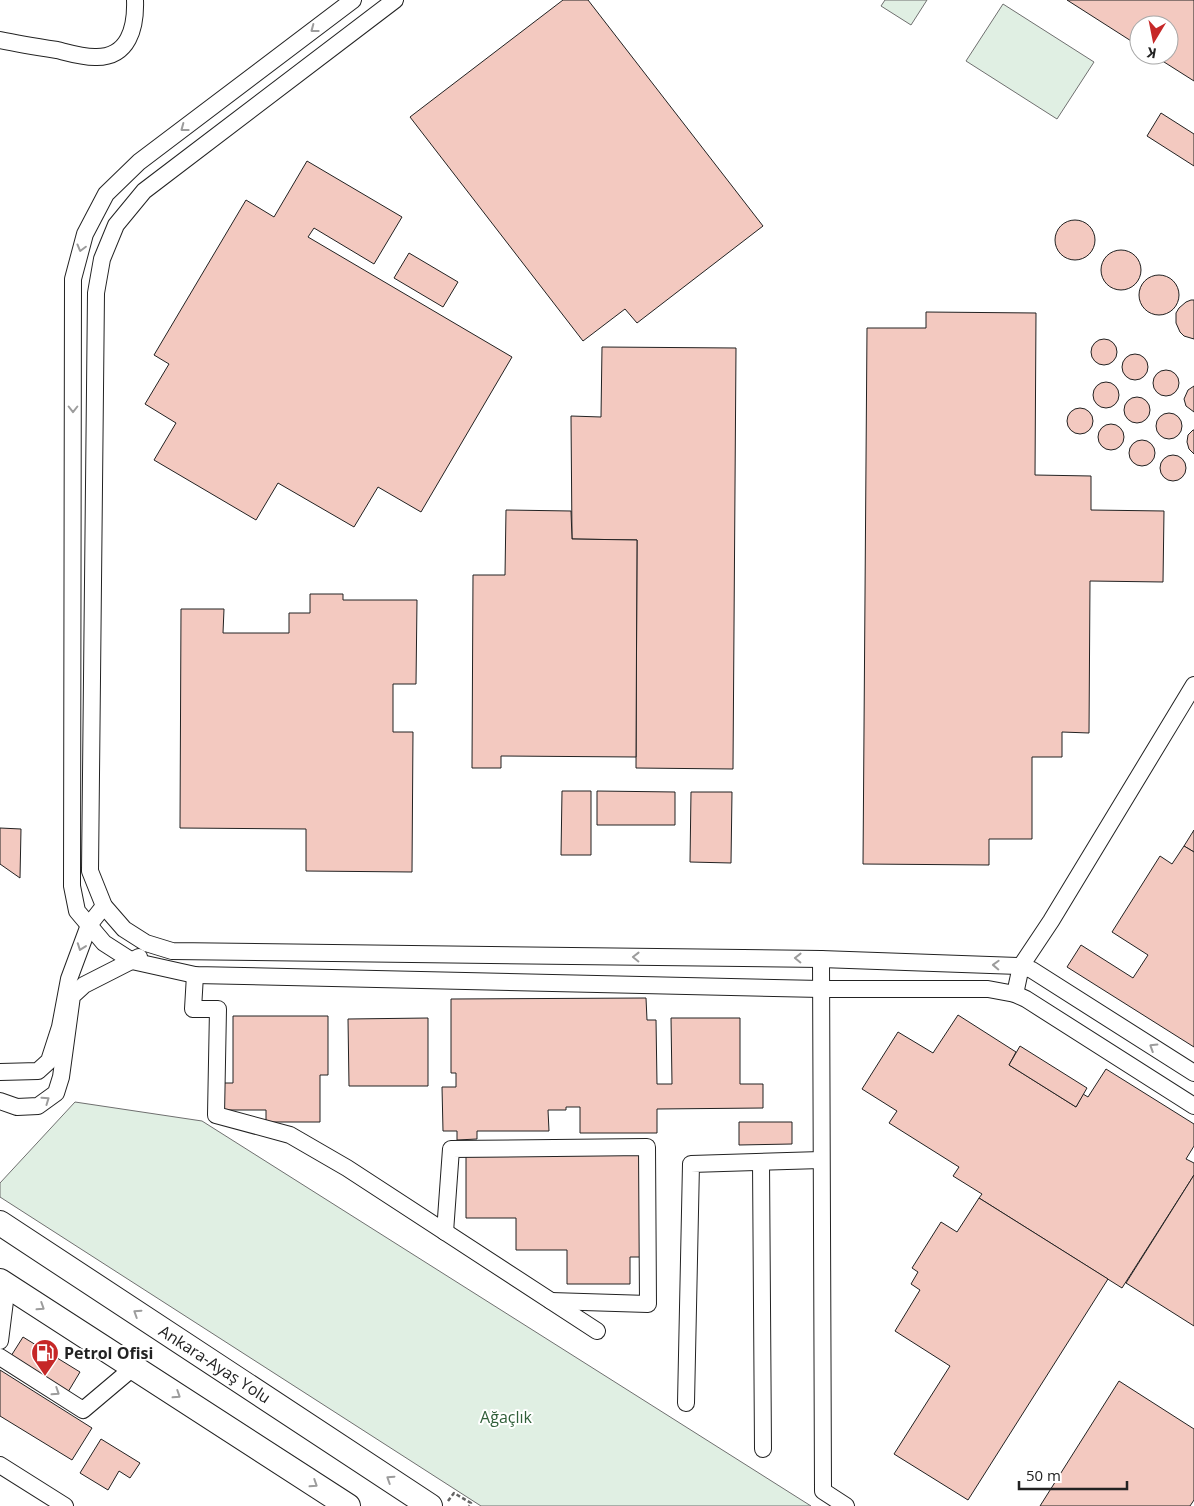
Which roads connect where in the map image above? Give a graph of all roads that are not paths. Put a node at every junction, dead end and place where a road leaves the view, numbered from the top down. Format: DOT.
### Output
graph roads {
  1 [pos="136,0"];
  2 [pos="353,0"];
  3 [pos="395,0"];
  4 [pos="0,40"];
  5 [pos="1194,685"];
  6 [pos="104,906"];
  7 [pos="89,925"];
  8 [pos="156,946"];
  9 [pos="821,959"];
  10 [pos="132,961"];
  11 [pos="1021,966"];
  12 [pos="194,975"];
  13 [pos="820,988"];
  14 [pos="1015,994"];
  15 [pos="0,1072"];
  16 [pos="1194,1073"];
  17 [pos="0,1101"];
  18 [pos="1194,1106"];
  19 [pos="821,1160"];
  20 [pos="761,1162"];
  21 [pos="0,1222"];
  22 [pos="445,1232"];
  23 [pos="4,1283"];
  24 [pos="551,1300"];
  25 [pos="597,1331"];
  26 [pos="0,1341"];
  27 [pos="0,1356"];
  28 [pos="134,1367"];
  29 [pos="686,1403"];
  30 [pos="763,1449"];
  31 [pos="0,1465"];
  32 [pos="65,1506"];
  33 [pos="348,1506"];
  34 [pos="430,1506"];
  35 [pos="846,1506"];
  1 -- 4 [label="street"];
  2 -- 7 [label="street, one-way"];
  3 -- 6 [label="street"];
  5 -- 11 [label="street"];
  6 -- 7 [label="street"];
  6 -- 8 [label="street"];
  7 -- 10 [label="street"];
  7 -- 15 [label="street, one-way"];
  9 -- 8 [label="street, one-way"];
  8 -- 10 [label="street"];
  11 -- 9 [label="street, one-way"];
  9 -- 13 [label="street"];
  10 -- 12 [label="street"];
  17 -- 10 [label="street, one-way"];
  11 -- 14 [label="street"];
  16 -- 11 [label="street, one-way"];
  12 -- 13 [label="street"];
  12 -- 22 [label="street"];
  13 -- 14 [label="street"];
  13 -- 19 [label="street"];
  14 -- 18 [label="street"];
  19 -- 20 [label="street"];
  19 -- 35 [label="street"];
  20 -- 29 [label="street"];
  20 -- 30 [label="street"];
  34 -- 21 [label="highway, Ankara-Ayaş Yolu, one-way"];
  22 -- 24 [label="street"];
  22 -- 24 [label="street"];
  23 -- 26 [label="street"];
  23 -- 28 [label="highway, one-way"];
  24 -- 25 [label="street"];
  27 -- 28 [label="street, one-way"];
  28 -- 33 [label="highway, one-way"];
  31 -- 32 [label="street"];
}
